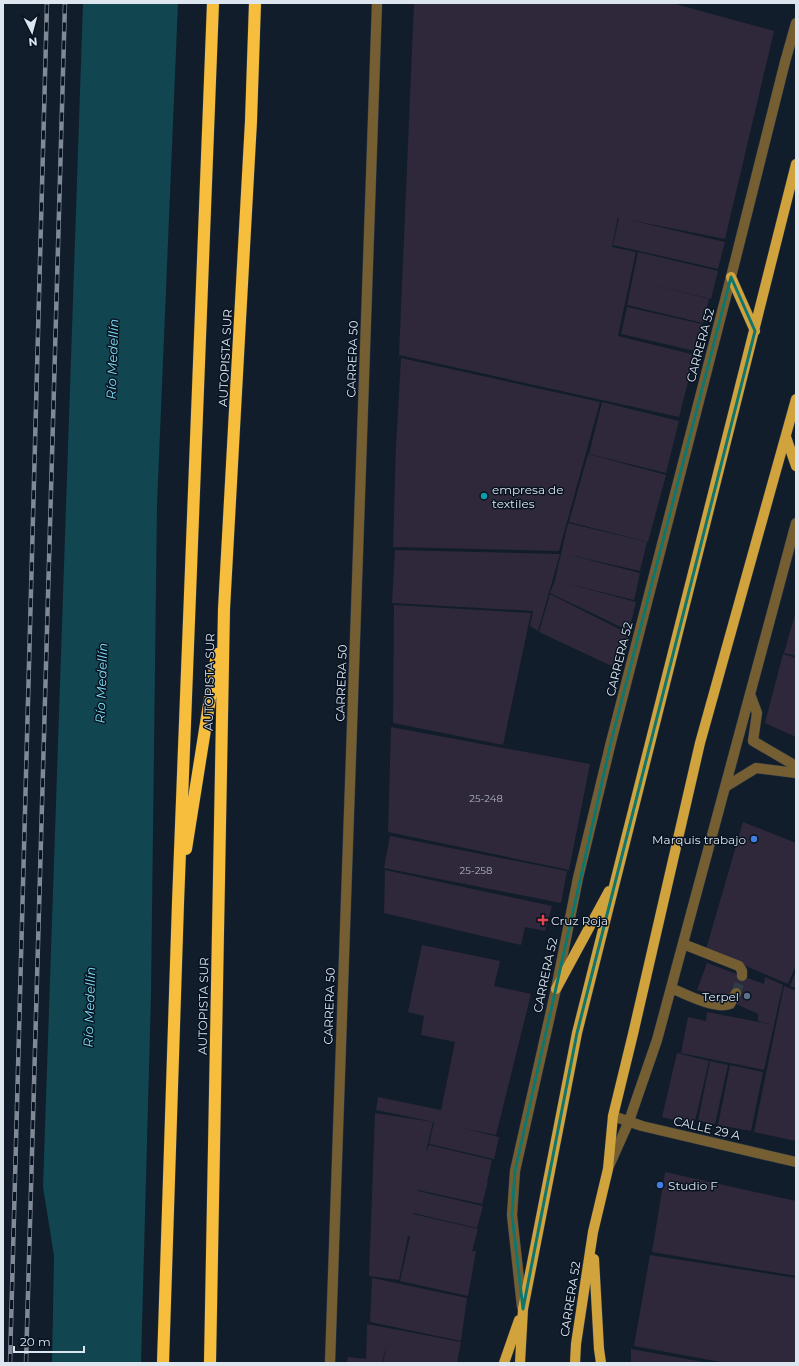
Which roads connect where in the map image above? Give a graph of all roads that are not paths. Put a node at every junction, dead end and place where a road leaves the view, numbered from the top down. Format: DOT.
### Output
graph roads {
  1 [pos="213,3"];
  2 [pos="256,3"];
  3 [pos="377,3"];
  4 [pos="796,23"];
  5 [pos="796,164"];
  6 [pos="731,277"];
  7 [pos="755,331"];
  8 [pos="796,399"];
  9 [pos="786,437"];
  10 [pos="796,466"];
  11 [pos="796,523"];
  12 [pos="224,609"];
  13 [pos="750,694"];
  14 [pos="796,766"];
  15 [pos="796,773"];
  16 [pos="725,787"];
  17 [pos="616,878"];
  18 [pos="178,903"];
  19 [pos="683,944"];
  20 [pos="742,976"];
  21 [pos="671,988"];
  22 [pos="556,989"];
  23 [pos="736,993"];
  24 [pos="613,1116"];
  25 [pos="629,1121"];
  26 [pos="796,1162"];
  27 [pos="608,1169"];
  28 [pos="593,1232"];
  29 [pos="523,1309"];
  30 [pos="163,1363"];
  31 [pos="210,1363"];
  32 [pos="330,1363"];
  33 [pos="504,1363"];
  34 [pos="520,1363"];
  35 [pos="575,1363"];
  36 [pos="601,1363"];
  1 -- 18 [label="highway, AUTOPISTA SUR"];
  2 -- 12 [label="highway, AUTOPISTA SUR"];
  3 -- 32 [label="street, CARRERA 50"];
  4 -- 6 [label="street, CARRERA 52"];
  5 -- 7 [label="main road, CARRERA 52"];
  6 -- 7 [label="main road"];
  6 -- 22 [label="street, CARRERA 52"];
  7 -- 17 [label="main road, CARRERA 52"];
  8 -- 9 [label="main road, CARRERA 52"];
  9 -- 10 [label="main road"];
  9 -- 24 [label="main road, CARRERA 52"];
  11 -- 13 [label="street, CARRERA 52"];
  12 -- 18 [label="highway"];
  12 -- 31 [label="highway, AUTOPISTA SUR"];
  13 -- 14 [label="street"];
  13 -- 16 [label="street, CARRERA 52"];
  15 -- 16 [label="street"];
  16 -- 19 [label="street, CARRERA 52"];
  17 -- 22 [label="main road"];
  17 -- 29 [label="main road, CARRERA 52"];
  18 -- 30 [label="highway, AUTOPISTA SUR"];
  19 -- 20 [label="street"];
  19 -- 21 [label="street, CARRERA 52"];
  21 -- 23 [label="street"];
  21 -- 25 [label="street, CARRERA 52"];
  22 -- 29 [label="street, CARRERA 52"];
  24 -- 25 [label="street, CALLE 29 A"];
  24 -- 27 [label="main road, CARRERA 52"];
  25 -- 26 [label="street, CALLE 29 A"];
  25 -- 27 [label="street, CARRERA 52"];
  27 -- 28 [label="main road, CARRERA 52"];
  28 -- 35 [label="main road, CARRERA 52"];
  28 -- 36 [label="main road"];
  29 -- 33 [label="main road"];
  29 -- 34 [label="main road, CARRERA 52"];
}
